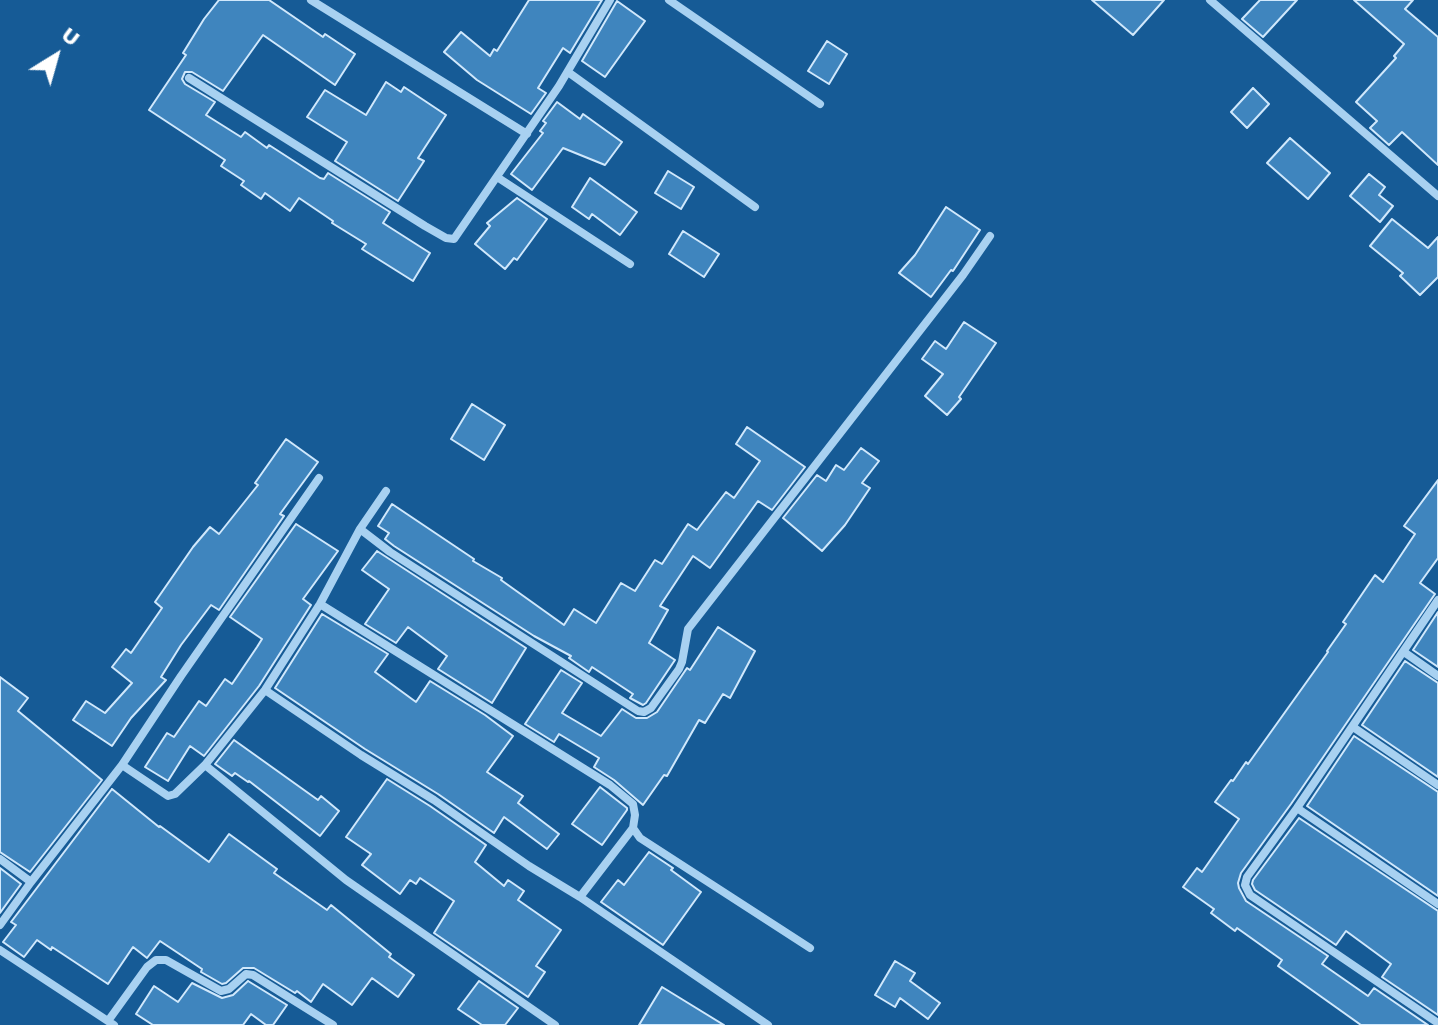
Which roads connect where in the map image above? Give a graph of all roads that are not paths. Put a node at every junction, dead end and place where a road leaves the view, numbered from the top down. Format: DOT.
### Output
graph roads {
  1 [pos="311,0"];
  2 [pos="610,0"];
  3 [pos="669,0"];
  4 [pos="1210,0"];
  5 [pos="568,72"];
  6 [pos="189,78"];
  7 [pos="820,104"];
  8 [pos="527,134"];
  9 [pos="497,177"];
  10 [pos="1438,196"];
  11 [pos="755,207"];
  12 [pos="990,236"];
  13 [pos="630,264"];
  14 [pos="319,478"];
  15 [pos="386,491"];
  16 [pos="360,529"];
  17 [pos="1438,600"];
  18 [pos="320,604"];
  19 [pos="1404,652"];
  20 [pos="1438,676"];
  21 [pos="265,690"];
  22 [pos="1353,727"];
  23 [pos="122,765"];
  24 [pos="205,765"];
  25 [pos="1438,785"];
  26 [pos="1297,808"];
  27 [pos="633,828"];
  28 [pos="0,859"];
  29 [pos="31,882"];
  30 [pos="580,897"];
  31 [pos="1438,904"];
  32 [pos="1,921"];
  33 [pos="810,948"];
  34 [pos="0,950"];
  35 [pos="111,1023"];
  36 [pos="1438,1023"];
  37 [pos="333,1025"];
  38 [pos="555,1025"];
  39 [pos="768,1025"];
  1 -- 8 [label="street"];
  2 -- 5 [label="street"];
  3 -- 7 [label="street"];
  4 -- 10 [label="street"];
  5 -- 8 [label="street"];
  5 -- 11 [label="street"];
  6 -- 9 [label="street"];
  8 -- 9 [label="street"];
  9 -- 13 [label="street"];
  12 -- 16 [label="street"];
  14 -- 23 [label="street"];
  15 -- 16 [label="street"];
  16 -- 18 [label="street"];
  17 -- 19 [label="street"];
  18 -- 21 [label="street"];
  18 -- 27 [label="street"];
  19 -- 20 [label="street"];
  19 -- 22 [label="street"];
  21 -- 24 [label="street"];
  21 -- 30 [label="street"];
  22 -- 25 [label="street"];
  22 -- 26 [label="street"];
  23 -- 24 [label="street"];
  23 -- 29 [label="street"];
  24 -- 38 [label="street"];
  26 -- 31 [label="street"];
  26 -- 36 [label="street"];
  27 -- 30 [label="street"];
  27 -- 33 [label="street"];
  28 -- 29 [label="street"];
  29 -- 32 [label="street"];
  30 -- 39 [label="street"];
  34 -- 35 [label="street"];
  35 -- 37 [label="street"];
}
